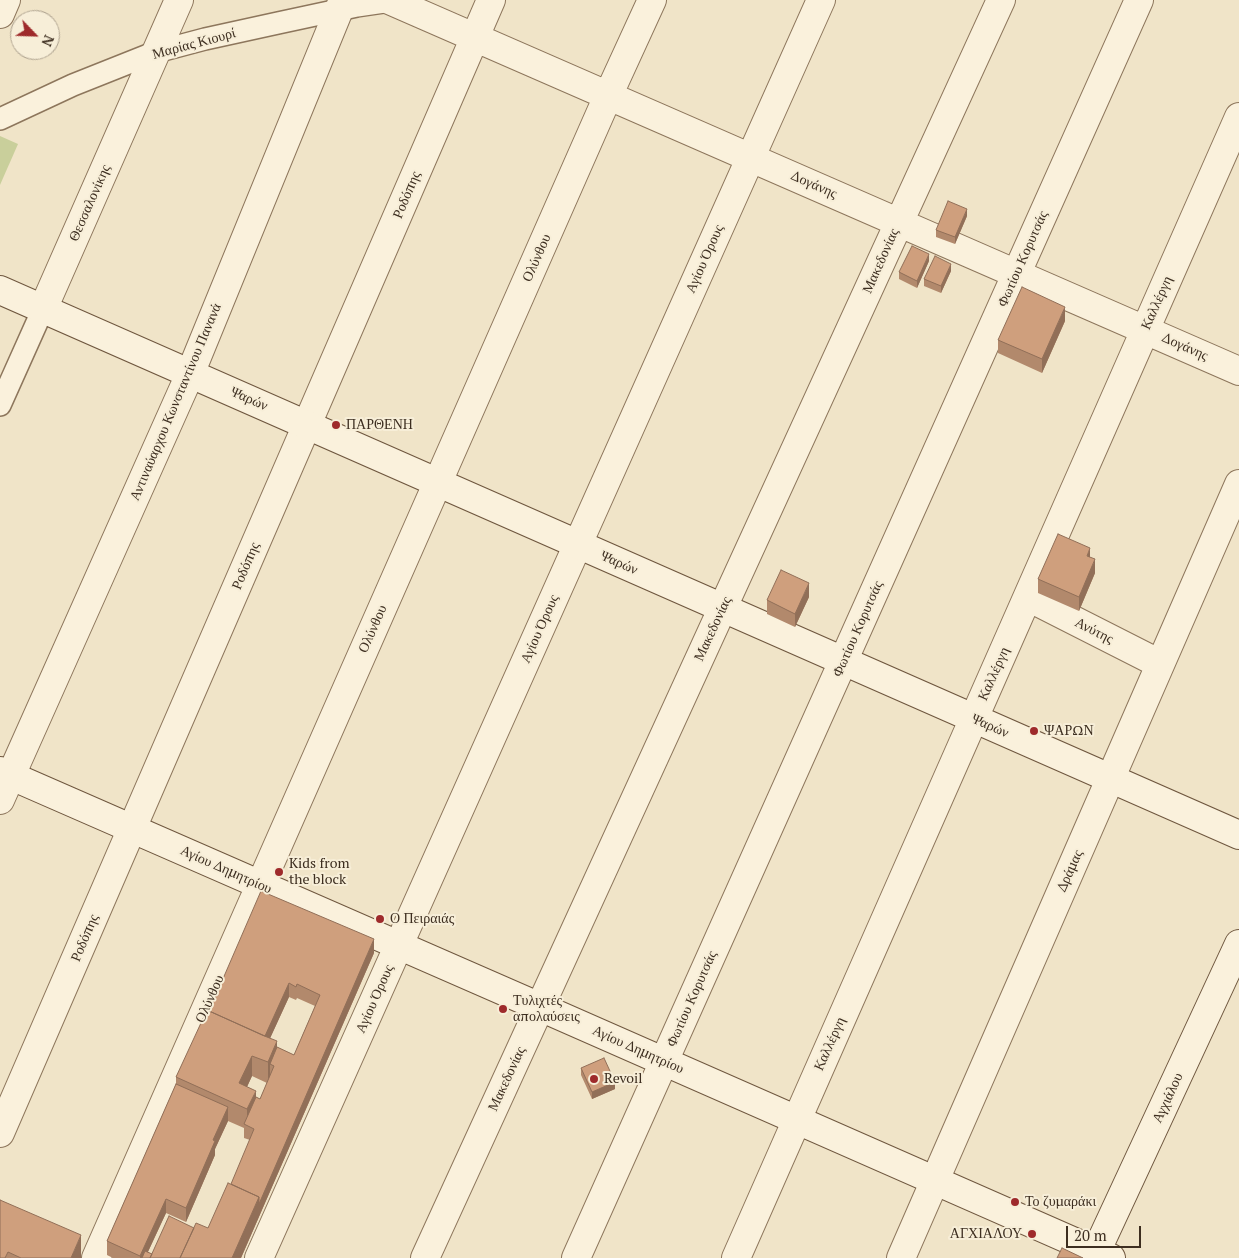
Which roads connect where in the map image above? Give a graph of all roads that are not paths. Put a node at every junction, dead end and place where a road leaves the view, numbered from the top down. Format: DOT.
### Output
graph roads {
  1 [pos="6,0"];
  2 [pos="179,0"];
  3 [pos="393,0"];
  4 [pos="491,0"];
  5 [pos="652,0"];
  6 [pos="821,0"];
  7 [pos="1001,0"];
  8 [pos="1139,0"];
  9 [pos="341,5"];
  10 [pos="0,14"];
  11 [pos="475,38"];
  12 [pos="156,52"];
  13 [pos="608,96"];
  14 [pos="1239,117"];
  15 [pos="0,119"];
  16 [pos="750,158"];
  17 [pos="899,222"];
  18 [pos="1016,274"];
  19 [pos="0,290"];
  20 [pos="43,309"];
  21 [pos="1145,330"];
  22 [pos="1239,371"];
  23 [pos="190,374"];
  24 [pos="0,405"];
  25 [pos="307,425"];
  26 [pos="438,483"];
  27 [pos="1239,484"];
  28 [pos="578,544"];
  29 [pos="1028,597"];
  30 [pos="723,608"];
  31 [pos="843,661"];
  32 [pos="1160,664"];
  33 [pos="974,719"];
  34 [pos="1110,779"];
  35 [pos="4,782"];
  36 [pos="132,829"];
  37 [pos="1239,835"];
  38 [pos="260,885"];
  39 [pos="1239,944"];
  40 [pos="399,946"];
  41 [pos="540,1007"];
  42 [pos="664,1062"];
  43 [pos="797,1120"];
  44 [pos="0,1133"];
  45 [pos="934,1181"];
  46 [pos="1104,1255"];
  47 [pos="96,1258"];
  48 [pos="259,1258"];
  49 [pos="425,1258"];
  50 [pos="576,1258"];
  51 [pos="736,1258"];
  52 [pos="900,1258"];
  1 -- 10 [label="street"];
  2 -- 12 [label="street, Θεσσαλονίκης"];
  3 -- 9 [label="street, Μαρίας Κιουρί"];
  3 -- 11 [label="street, Δογάνης"];
  4 -- 11 [label="street, Ροδόπης"];
  5 -- 13 [label="street, Ολύνθου"];
  6 -- 16 [label="street, Αγίου Όρους"];
  7 -- 17 [label="street, Μακεδονίας"];
  8 -- 18 [label="street, Φωτίου Κορυτσάς"];
  9 -- 12 [label="street, Μαρίας Κιουρί"];
  9 -- 23 [label="street, Αντιναύαρχου Κωνσταντίνου Πανανά"];
  11 -- 13 [label="street, Δογάνης"];
  11 -- 25 [label="street, Ροδόπης"];
  12 -- 15 [label="street, Μαρίας Κιουρί"];
  12 -- 20 [label="street, Θεσσαλονίκης"];
  13 -- 16 [label="street, Δογάνης"];
  13 -- 26 [label="street, Ολύνθου"];
  14 -- 21 [label="street, Καλλέργη"];
  16 -- 17 [label="street, Δογάνης"];
  16 -- 28 [label="street, Αγίου Όρους"];
  17 -- 18 [label="street, Δογάνης"];
  17 -- 30 [label="street, Μακεδονίας"];
  18 -- 21 [label="street, Δογάνης"];
  18 -- 31 [label="street, Φωτίου Κορυτσάς"];
  19 -- 20 [label="street, Ψαρών"];
  20 -- 23 [label="street, Ψαρών"];
  20 -- 24 [label="street, Θεσσαλονίκης"];
  21 -- 22 [label="street, Δογάνης"];
  21 -- 29 [label="street, Καλλέργη"];
  23 -- 25 [label="street, Ψαρών"];
  23 -- 35 [label="street, Αντιναύαρχου Κωνσταντίνου Πανανά"];
  25 -- 26 [label="street, Ψαρών"];
  25 -- 36 [label="street, Ροδόπης"];
  26 -- 28 [label="street, Ψαρών"];
  26 -- 38 [label="street, Ολύνθου"];
  27 -- 32 [label="street, Δράμας"];
  28 -- 30 [label="street, Ψαρών"];
  28 -- 40 [label="street, Αγίου Όρους"];
  29 -- 32 [label="street, Ανύτης"];
  29 -- 33 [label="street, Καλλέργη"];
  30 -- 31 [label="street, Ψαρών"];
  30 -- 41 [label="street, Μακεδονίας"];
  31 -- 33 [label="street, Ψαρών"];
  31 -- 42 [label="street, Φωτίου Κορυτσάς"];
  32 -- 34 [label="street, Δράμας"];
  33 -- 34 [label="street, Ψαρών"];
  33 -- 43 [label="street, Καλλέργη"];
  34 -- 37 [label="street, Ψαρών"];
  34 -- 45 [label="street, Δράμας"];
  35 -- 36 [label="street, Αγίου Δημητρίου"];
  36 -- 38 [label="street, Αγίου Δημητρίου"];
  36 -- 44 [label="street, Ροδόπης"];
  38 -- 40 [label="street, Αγίου Δημητρίου"];
  38 -- 47 [label="street, Ολύνθου"];
  39 -- 46 [label="street, Αγχιάλου"];
  40 -- 41 [label="street, Αγίου Δημητρίου"];
  40 -- 48 [label="street, Αγίου Όρους"];
  41 -- 42 [label="street, Αγίου Δημητρίου"];
  41 -- 49 [label="street, Μακεδονίας"];
  42 -- 43 [label="street, Αγίου Δημητρίου"];
  42 -- 50 [label="street, Φωτίου Κορυτσάς"];
  43 -- 45 [label="street, Αγίου Δημητρίου"];
  43 -- 51 [label="street, Καλλέργη"];
  45 -- 46 [label="street, Αγίου Δημητρίου"];
  45 -- 52 [label="street, Δράμας"];
}
